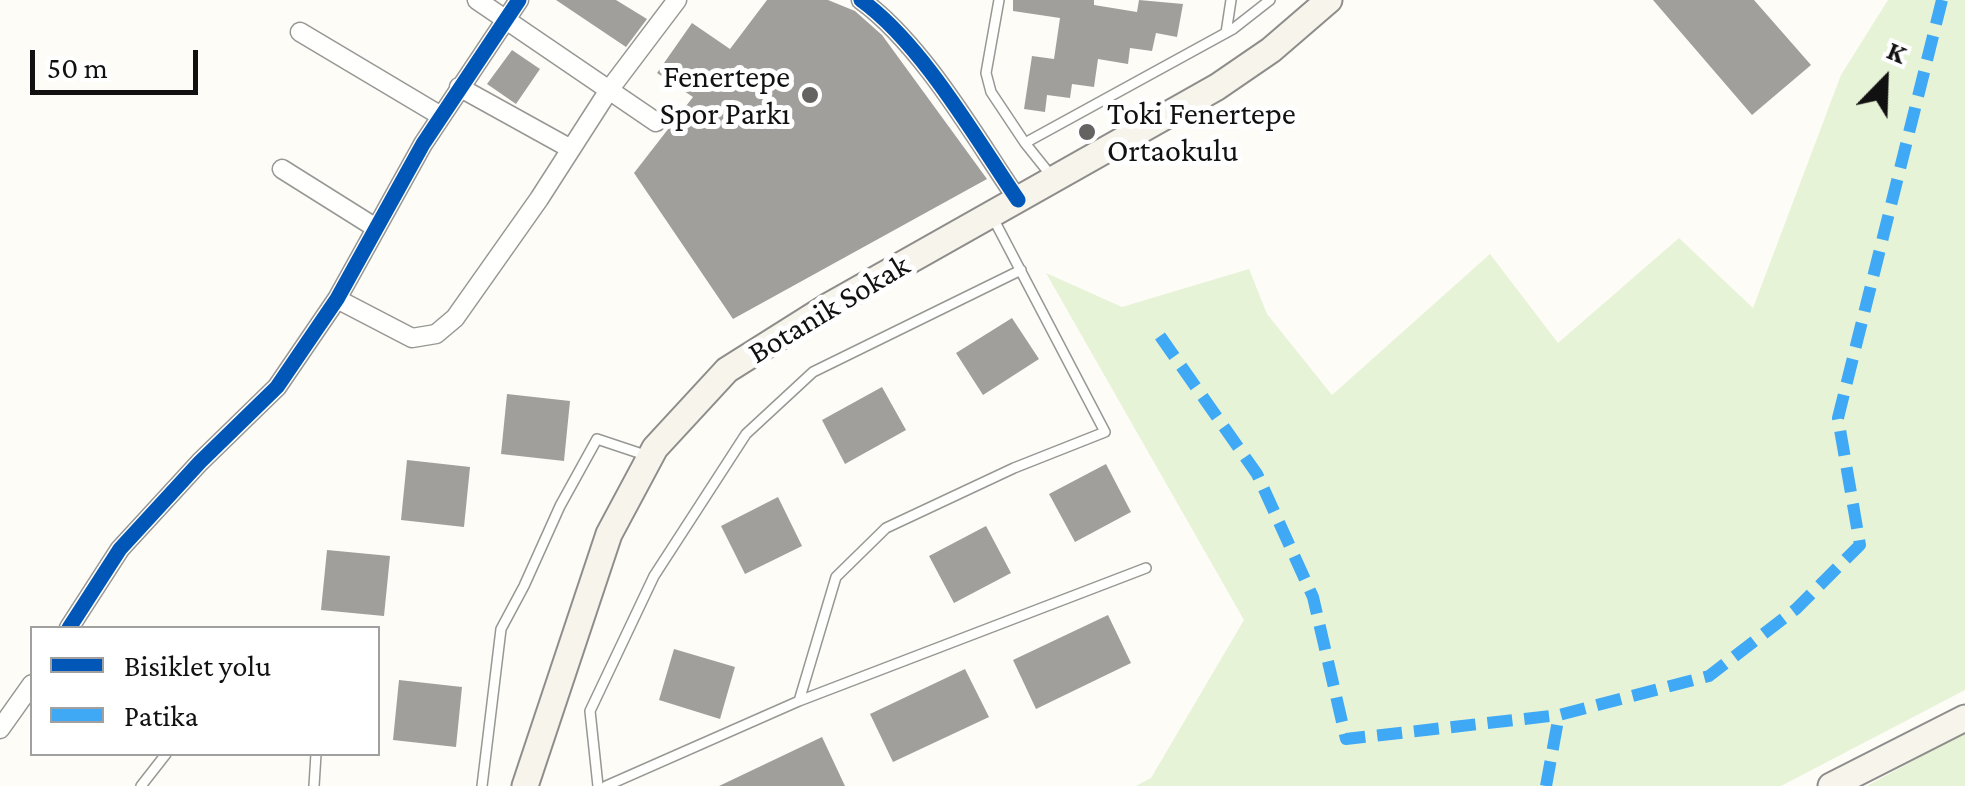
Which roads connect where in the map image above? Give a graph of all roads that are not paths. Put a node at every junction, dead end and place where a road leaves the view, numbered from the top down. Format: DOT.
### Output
graph roads {
  1 [pos="477,0"];
  2 [pos="520,0"];
  3 [pos="677,0"];
  4 [pos="861,0"];
  5 [pos="999,0"];
  6 [pos="1230,0"];
  7 [pos="1270,0"];
  8 [pos="1329,0"];
  9 [pos="506,18"];
  10 [pos="300,32"];
  11 [pos="1226,33"];
  12 [pos="459,87"];
  13 [pos="609,90"];
  14 [pos="441,116"];
  15 [pos="656,122"];
  16 [pos="1025,143"];
  17 [pos="571,149"];
  18 [pos="282,169"];
  19 [pos="1054,180"];
  20 [pos="1018,200"];
  21 [pos="992,215"];
  22 [pos="376,228"];
  23 [pos="1020,270"];
  24 [pos="337,300"];
  25 [pos="651,457"];
  26 [pos="1146,568"];
  27 [pos="70,626"];
  28 [pos="30,687"];
  29 [pos="799,701"];
  30 [pos="1965,718"];
  31 [pos="0,729"];
  32 [pos="164,756"];
  33 [pos="316,756"];
  34 [pos="141,786"];
  35 [pos="314,786"];
  36 [pos="482,786"];
  37 [pos="525,786"];
  38 [pos="598,786"];
  39 [pos="606,786"];
  40 [pos="1831,786"];
  1 -- 9 [label="street"];
  2 -- 9 [label="street"];
  3 -- 13 [label="street"];
  4 -- 20 [label="street"];
  5 -- 16 [label="lane"];
  6 -- 11 [label="lane"];
  7 -- 11 [label="lane"];
  8 -- 19 [label="main road, Botanik Sokak"];
  9 -- 12 [label="street"];
  9 -- 13 [label="street"];
  10 -- 14 [label="street"];
  11 -- 16 [label="lane"];
  12 -- 14 [label="street"];
  12 -- 17 [label="street"];
  13 -- 15 [label="street"];
  13 -- 17 [label="street"];
  14 -- 22 [label="street"];
  16 -- 19 [label="lane"];
  17 -- 24 [label="street"];
  18 -- 22 [label="street"];
  19 -- 20 [label="main road, Botanik Sokak"];
  20 -- 21 [label="main road, Botanik Sokak"];
  21 -- 23 [label="lane"];
  21 -- 25 [label="main road, Botanik Sokak"];
  22 -- 24 [label="street"];
  23 -- 29 [label="lane"];
  23 -- 38 [label="lane"];
  24 -- 27 [label="street"];
  25 -- 36 [label="lane"];
  25 -- 37 [label="main road, Botanik Sokak"];
  26 -- 29 [label="lane"];
  28 -- 31 [label="street"];
  29 -- 39 [label="lane"];
  30 -- 40 [label="main road"];
  32 -- 34 [label="lane"];
  33 -- 35 [label="lane"];
}
